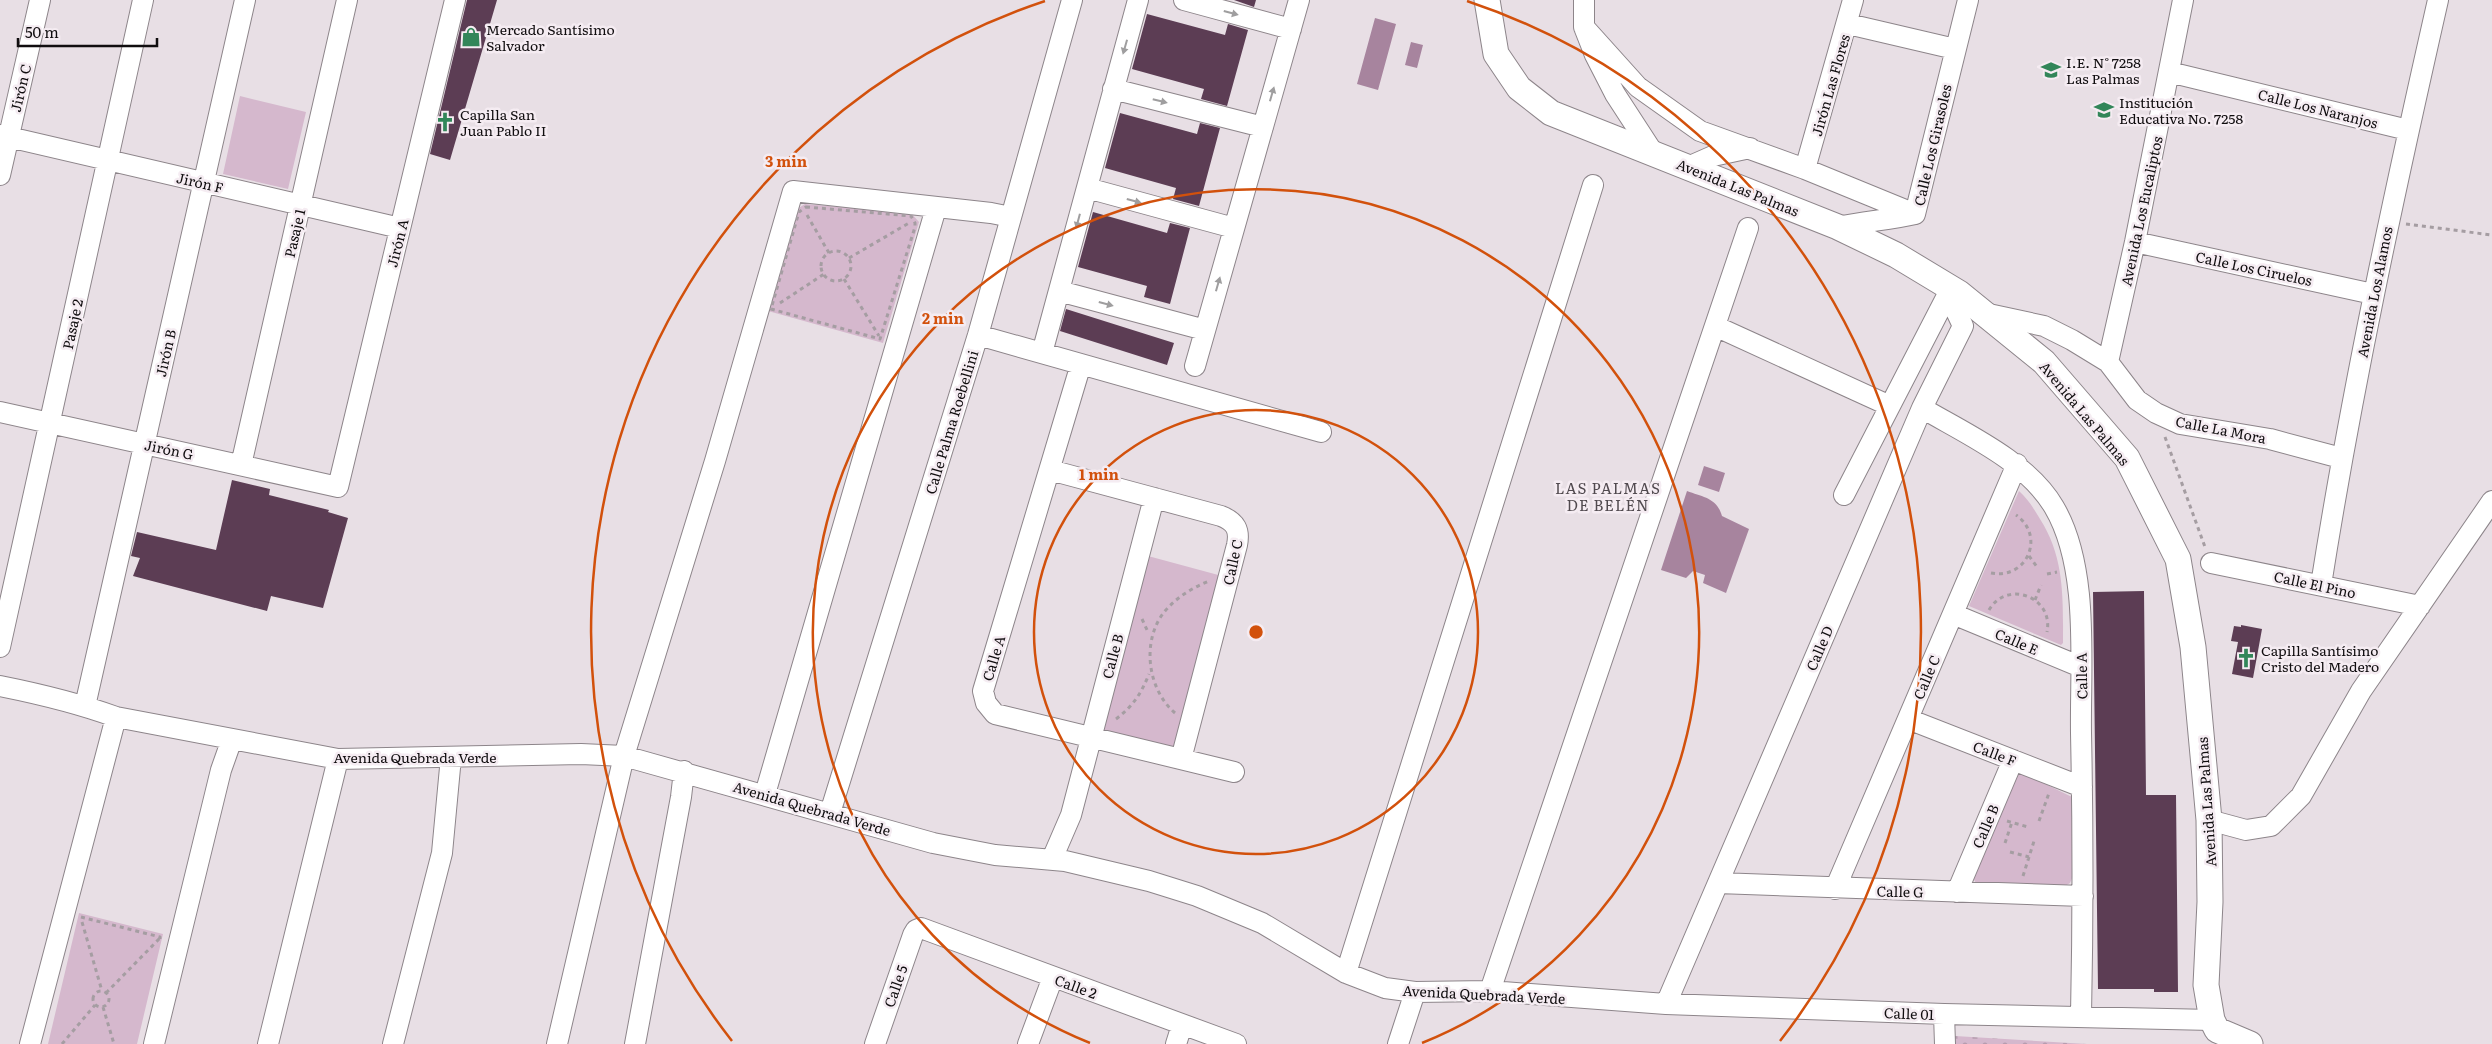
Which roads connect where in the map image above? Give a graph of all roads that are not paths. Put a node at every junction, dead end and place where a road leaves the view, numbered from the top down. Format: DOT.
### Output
graph roads {
  1 [pos="40,0"];
  2 [pos="143,0"];
  3 [pos="245,0"];
  4 [pos="347,0"];
  5 [pos="455,0"];
  6 [pos="1072,0"];
  7 [pos="1138,0"];
  8 [pos="1184,0"];
  9 [pos="1299,0"];
  10 [pos="1487,0"];
  11 [pos="1584,0"];
  12 [pos="1853,0"];
  13 [pos="1968,0"];
  14 [pos="2183,0"];
  15 [pos="2438,0"];
  16 [pos="1848,24"];
  17 [pos="1584,27"];
  18 [pos="1291,29"];
  19 [pos="1954,49"];
  20 [pos="2169,72"];
  21 [pos="1113,90"];
  22 [pos="1263,127"];
  23 [pos="2408,130"];
  24 [pos="4,136"];
  25 [pos="1750,148"];
  26 [pos="1654,154"];
  27 [pos="108,160"];
  28 [pos="1688,167"];
  29 [pos="1805,169"];
  30 [pos="0,175"];
  31 [pos="204,182"];
  32 [pos="1593,185"];
  33 [pos="1086,188"];
  34 [pos="300,205"];
  35 [pos="935,208"];
  36 [pos="1915,214"];
  37 [pos="1011,217"];
  38 [pos="1838,227"];
  39 [pos="400,228"];
  40 [pos="1234,228"];
  41 [pos="1748,228"];
  42 [pos="2135,242"];
  43 [pos="1059,291"];
  44 [pos="1949,291"];
  45 [pos="2373,294"];
  46 [pos="1984,312"];
  47 [pos="1715,326"];
  48 [pos="1205,330"];
  49 [pos="978,335"];
  50 [pos="1042,353"];
  51 [pos="2108,362"];
  52 [pos="1081,364"];
  53 [pos="1195,366"];
  54 [pos="1890,406"];
  55 [pos="1922,408"];
  56 [pos="0,412"];
  57 [pos="50,423"];
  58 [pos="1321,432"];
  59 [pos="145,444"];
  60 [pos="2341,458"];
  61 [pos="2017,464"];
  62 [pos="240,465"];
  63 [pos="1050,470"];
  64 [pos="338,487"];
  65 [pos="1844,496"];
  66 [pos="1154,498"];
  67 [pos="2492,501"];
  68 [pos="2210,563"];
  69 [pos="2321,585"];
  70 [pos="2420,606"];
  71 [pos="1953,614"];
  72 [pos="0,648"];
  73 [pos="2080,667"];
  74 [pos="0,686"];
  75 [pos="85,706"];
  76 [pos="116,717"];
  77 [pos="1908,719"];
  78 [pos="1091,737"];
  79 [pos="232,739"];
  80 [pos="624,756"];
  81 [pos="451,757"];
  82 [pos="338,759"];
  83 [pos="1180,759"];
  84 [pos="2012,760"];
  85 [pos="684,771"];
  86 [pos="1234,772"];
  87 [pos="2082,787"];
  88 [pos="765,794"];
  89 [pos="830,813"];
  90 [pos="2209,820"];
  91 [pos="1059,860"];
  92 [pos="1718,883"];
  93 [pos="1835,889"];
  94 [pos="1957,892"];
  95 [pos="2083,896"];
  96 [pos="916,930"];
  97 [pos="1346,972"];
  98 [pos="1053,977"];
  99 [pos="1490,991"];
  100 [pos="1415,992"];
  101 [pos="1607,1001"];
  102 [pos="1666,1004"];
  103 [pos="1944,1014"];
  104 [pos="2081,1016"];
  105 [pos="2212,1020"];
  106 [pos="1182,1025"];
  107 [pos="30,1044"];
  108 [pos="154,1044"];
  109 [pos="268,1044"];
  110 [pos="393,1044"];
  111 [pos="557,1044"];
  112 [pos="635,1044"];
  113 [pos="875,1044"];
  114 [pos="1028,1044"];
  115 [pos="1176,1044"];
  116 [pos="1236,1044"];
  117 [pos="1398,1044"];
  118 [pos="1945,1044"];
  119 [pos="2250,1044"];
  1 -- 24 [label="street, Jirón C"];
  2 -- 27 [label="street, Pasaje 2"];
  3 -- 31 [label="street, Jirón B"];
  4 -- 34 [label="street, Pasaje 1"];
  5 -- 39 [label="street, Jirón A"];
  6 -- 37 [label="street, Calle Palma Roebellini"];
  7 -- 21 [label="street, one-way"];
  8 -- 18 [label="street, one-way"];
  9 -- 18 [label="street"];
  10 -- 26 [label="main road, Avenida Las Palmas"];
  11 -- 17 [label="street"];
  12 -- 16 [label="street, Jirón Las Flores"];
  13 -- 19 [label="street, Calle Los Girasoles"];
  14 -- 20 [label="street, Avenida Los Eucaliptos"];
  15 -- 23 [label="street, Avenida Los Alamos"];
  16 -- 19 [label="street"];
  16 -- 29 [label="street, Jirón Las Flores"];
  17 -- 25 [label="street"];
  17 -- 26 [label="street"];
  22 -- 18 [label="street, one-way"];
  19 -- 36 [label="street, Calle Los Girasoles"];
  20 -- 23 [label="street, Calle Los Naranjos"];
  20 -- 42 [label="street, Avenida Los Eucaliptos"];
  21 -- 22 [label="street, one-way"];
  21 -- 33 [label="street"];
  22 -- 40 [label="street"];
  23 -- 45 [label="street, Avenida Los Alamos"];
  24 -- 27 [label="street, Jirón F"];
  24 -- 30 [label="street, Jirón C"];
  25 -- 28 [label="street"];
  25 -- 29 [label="street"];
  26 -- 28 [label="main road, Avenida Las Palmas"];
  27 -- 31 [label="street, Jirón F"];
  27 -- 57 [label="street, Pasaje 2"];
  28 -- 38 [label="main road, Avenida Las Palmas"];
  29 -- 36 [label="street"];
  31 -- 34 [label="street, Jirón F"];
  31 -- 59 [label="street, Jirón B"];
  32 -- 97 [label="street"];
  33 -- 40 [label="street, one-way"];
  33 -- 43 [label="street, one-way"];
  34 -- 39 [label="street, Jirón F"];
  34 -- 62 [label="street, Pasaje 1"];
  35 -- 37 [label="street"];
  35 -- 80 [label="street"];
  35 -- 88 [label="street"];
  36 -- 38 [label="street, Calle Los Girasoles"];
  37 -- 49 [label="street, Calle Palma Roebellini"];
  38 -- 44 [label="main road, Avenida Las Palmas"];
  39 -- 64 [label="street, Jirón A"];
  48 -- 40 [label="street, one-way"];
  41 -- 47 [label="street"];
  42 -- 45 [label="street, Calle Los Ciruelos"];
  42 -- 51 [label="street, Avenida Los Eucaliptos"];
  43 -- 48 [label="street, one-way"];
  43 -- 50 [label="street"];
  44 -- 46 [label="main road, Avenida Las Palmas"];
  44 -- 54 [label="street"];
  44 -- 55 [label="street, Calle D"];
  45 -- 60 [label="street, Avenida Los Alamos"];
  46 -- 51 [label="street, Calle La Mora"];
  46 -- 90 [label="main road, Avenida Las Palmas"];
  47 -- 54 [label="street"];
  47 -- 99 [label="street"];
  48 -- 53 [label="street"];
  49 -- 50 [label="street"];
  49 -- 89 [label="street, Calle Palma Roebellini"];
  50 -- 52 [label="street"];
  51 -- 60 [label="street, Calle La Mora"];
  52 -- 58 [label="street"];
  52 -- 63 [label="street, Calle A"];
  54 -- 65 [label="street"];
  55 -- 61 [label="street, Calle A"];
  55 -- 92 [label="street, Calle D"];
  56 -- 57 [label="street, Jirón G"];
  57 -- 59 [label="street, Jirón G"];
  57 -- 72 [label="street, Pasaje 2"];
  59 -- 62 [label="street, Jirón G"];
  59 -- 75 [label="street, Jirón B"];
  60 -- 69 [label="street, Avenida Los Alamos"];
  61 -- 71 [label="street, Calle C"];
  61 -- 73 [label="street, Calle A"];
  62 -- 64 [label="street, Jirón G"];
  63 -- 66 [label="street, Calle C"];
  63 -- 78 [label="street, Calle A"];
  66 -- 78 [label="street, Calle B"];
  66 -- 83 [label="street, Calle C"];
  67 -- 70 [label="street"];
  68 -- 69 [label="street, Calle El Pino"];
  69 -- 70 [label="street, Calle El Pino"];
  70 -- 90 [label="street"];
  71 -- 73 [label="street, Calle E"];
  71 -- 77 [label="street, Calle C"];
  73 -- 87 [label="street, Calle A"];
  74 -- 75 [label="street, Avenida Quebrada Verde"];
  75 -- 76 [label="street, Avenida Quebrada Verde"];
  76 -- 79 [label="street, Avenida Quebrada Verde"];
  76 -- 107 [label="street"];
  77 -- 84 [label="street, Calle F"];
  77 -- 93 [label="street, Calle C"];
  78 -- 83 [label="street, Calle A"];
  78 -- 91 [label="street, Calle B"];
  79 -- 82 [label="street, Avenida Quebrada Verde"];
  79 -- 108 [label="street"];
  80 -- 81 [label="street, Avenida Quebrada Verde"];
  80 -- 85 [label="street, Avenida Quebrada Verde"];
  80 -- 111 [label="street"];
  81 -- 82 [label="street, Avenida Quebrada Verde"];
  81 -- 110 [label="street"];
  82 -- 109 [label="street"];
  83 -- 86 [label="street, Calle A"];
  84 -- 87 [label="street, Calle F"];
  84 -- 94 [label="street, Calle B"];
  85 -- 88 [label="street, Avenida Quebrada Verde"];
  85 -- 112 [label="street"];
  87 -- 95 [label="street, Calle A"];
  88 -- 89 [label="street, Avenida Quebrada Verde"];
  89 -- 91 [label="street, Avenida Quebrada Verde"];
  90 -- 105 [label="main road, Avenida Las Palmas"];
  91 -- 97 [label="street, Avenida Quebrada Verde"];
  92 -- 93 [label="street, Calle G"];
  92 -- 102 [label="street, Calle D"];
  93 -- 94 [label="street, Calle G"];
  94 -- 95 [label="street, Calle G"];
  95 -- 104 [label="street, Calle A"];
  96 -- 98 [label="street, Calle 2"];
  96 -- 113 [label="street, Calle 5"];
  97 -- 100 [label="street, Avenida Quebrada Verde"];
  98 -- 106 [label="street, Calle 2"];
  98 -- 114 [label="street"];
  99 -- 100 [label="street, Avenida Quebrada Verde"];
  99 -- 101 [label="street, Avenida Quebrada Verde"];
  100 -- 117 [label="street"];
  101 -- 102 [label="street, Calle 01"];
  102 -- 103 [label="street, Calle 01"];
  103 -- 104 [label="street, Calle 01"];
  103 -- 118 [label="street"];
  104 -- 105 [label="street, Calle 01"];
  105 -- 119 [label="main road"];
  106 -- 115 [label="street"];
  106 -- 116 [label="street, Calle 2"];
}
